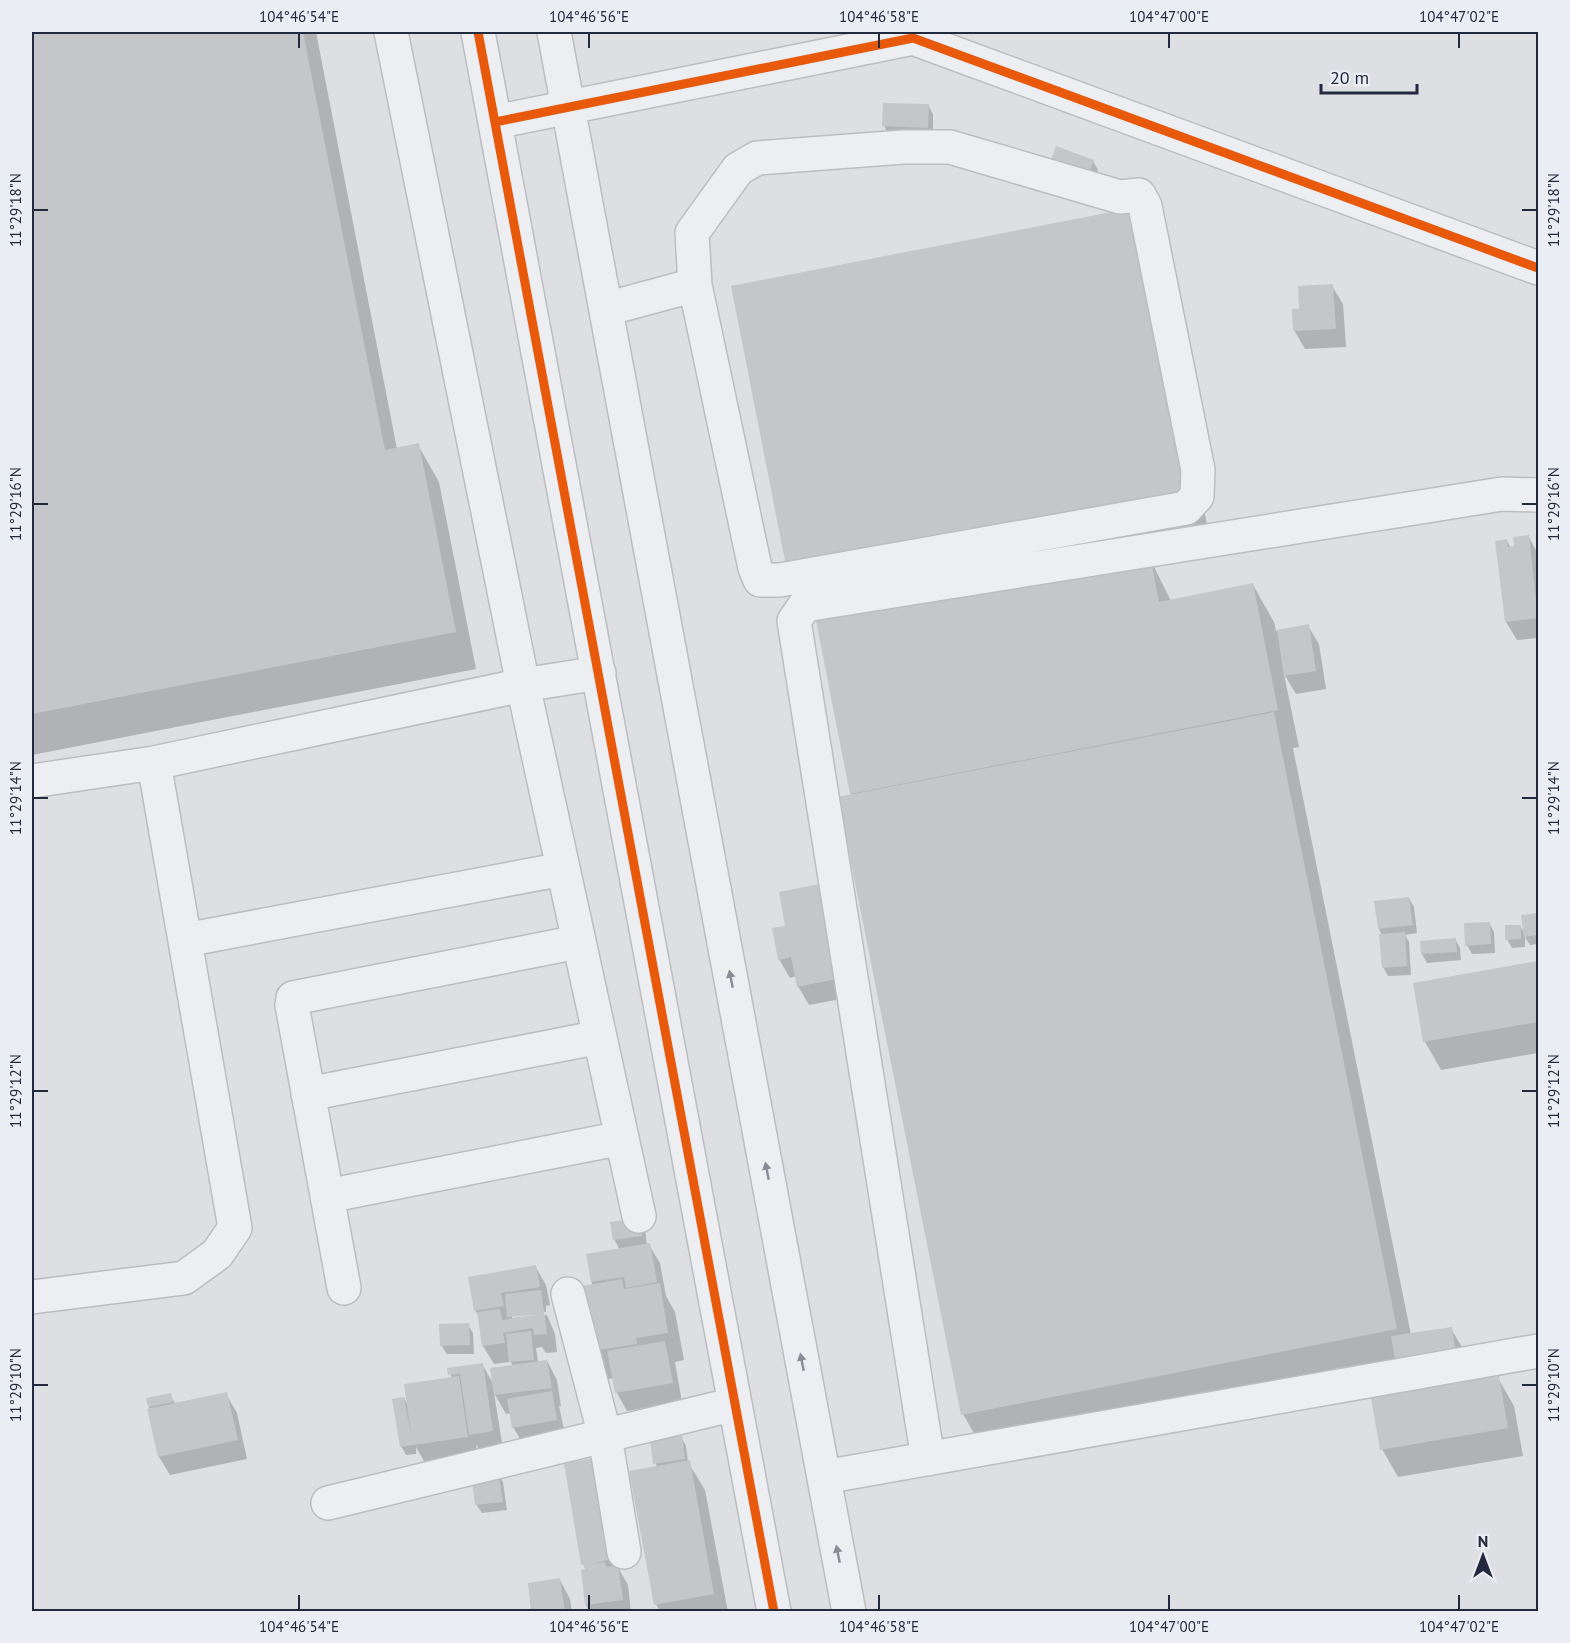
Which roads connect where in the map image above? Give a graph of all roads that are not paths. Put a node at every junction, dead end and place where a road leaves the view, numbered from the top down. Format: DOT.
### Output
graph roads {
  1 [pos="391,32"];
  2 [pos="478,32"];
  3 [pos="554,32"];
  4 [pos="912,35"];
  5 [pos="568,108"];
  6 [pos="495,122"];
  7 [pos="1539,268"];
  8 [pos="695,285"];
  9 [pos="606,309"];
  10 [pos="1539,495"];
  11 [pos="599,673"];
  12 [pos="524,685"];
  13 [pos="154,763"];
  14 [pos="32,781"];
  15 [pos="563,869"];
  16 [pos="185,939"];
  17 [pos="578,942"];
  18 [pos="600,1037"];
  19 [pos="309,1095"];
  20 [pos="622,1138"];
  21 [pos="327,1196"];
  22 [pos="639,1216"];
  23 [pos="345,1288"];
  24 [pos="568,1294"];
  25 [pos="32,1297"];
  26 [pos="1539,1351"];
  27 [pos="735,1404"];
  28 [pos="605,1436"];
  29 [pos="928,1460"];
  30 [pos="824,1478"];
  31 [pos="328,1503"];
  32 [pos="624,1551"];
  33 [pos="774,1611"];
  34 [pos="849,1611"];
  1 -- 12 [label="street"];
  2 -- 6 [label="street"];
  3 -- 5 [label="street"];
  4 -- 5 [label="street"];
  4 -- 7 [label="street"];
  5 -- 6 [label="street"];
  5 -- 9 [label="street"];
  6 -- 11 [label="street"];
  8 -- 8 [label="street"];
  8 -- 9 [label="street"];
  30 -- 9 [label="street, one-way"];
  10 -- 29 [label="street"];
  11 -- 12 [label="street"];
  11 -- 27 [label="street"];
  12 -- 13 [label="street"];
  12 -- 15 [label="street"];
  13 -- 14 [label="street"];
  13 -- 16 [label="street"];
  15 -- 16 [label="street"];
  15 -- 17 [label="street"];
  16 -- 25 [label="street"];
  17 -- 18 [label="street"];
  17 -- 19 [label="street"];
  18 -- 19 [label="street"];
  18 -- 20 [label="street"];
  19 -- 21 [label="street"];
  20 -- 21 [label="street"];
  20 -- 22 [label="street"];
  21 -- 23 [label="street"];
  24 -- 28 [label="street"];
  26 -- 29 [label="street"];
  27 -- 28 [label="street"];
  27 -- 33 [label="street"];
  28 -- 31 [label="street"];
  28 -- 32 [label="street"];
  29 -- 30 [label="street"];
  34 -- 30 [label="street, one-way"];
}
